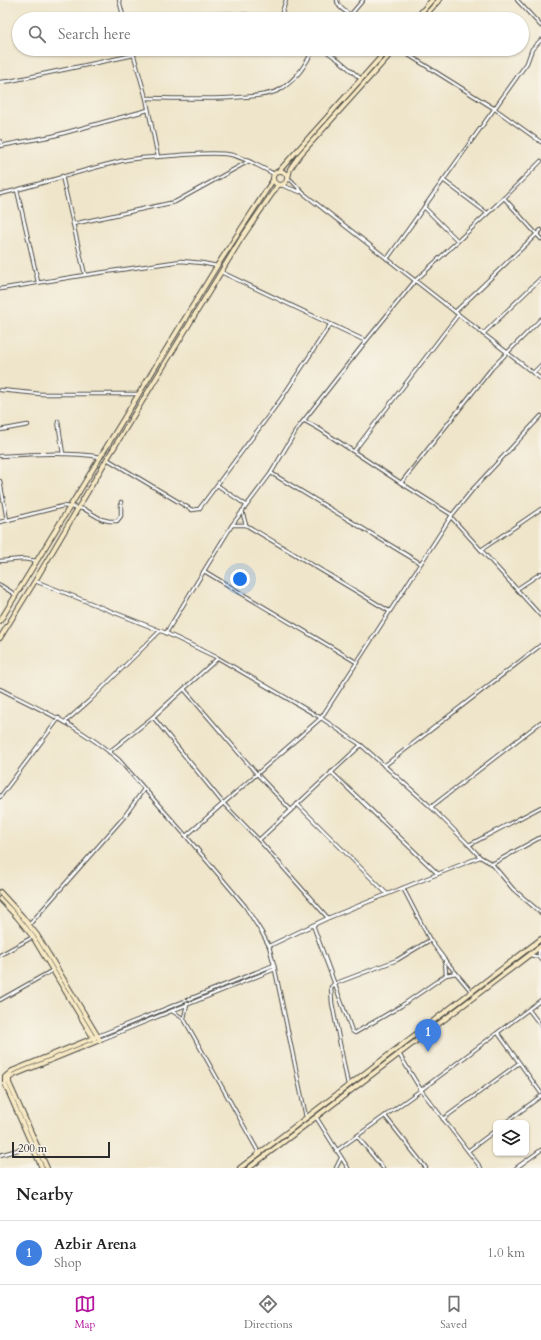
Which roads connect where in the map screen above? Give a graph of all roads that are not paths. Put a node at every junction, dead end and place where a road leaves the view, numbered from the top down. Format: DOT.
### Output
graph roads {
  1 [pos="119,0"];
  2 [pos="286,0"];
  3 [pos="337,0"];
  4 [pos="363,0"];
  5 [pos="432,0"];
  6 [pos="439,0"];
  7 [pos="517,0"];
  8 [pos="122,12"];
  9 [pos="282,12"];
  10 [pos="346,12"];
  11 [pos="353,12"];
  12 [pos="421,12"];
  13 [pos="428,12"];
  14 [pos="528,12"];
  15 [pos="529,13"];
  16 [pos="541,26"];
  17 [pos="541,40"];
  18 [pos="129,56"];
  19 [pos="134,56"];
  20 [pos="310,56"];
  21 [pos="333,56"];
  22 [pos="382,56"];
  23 [pos="389,56"];
  24 [pos="410,56"];
  25 [pos="365,74"];
  26 [pos="369,78"];
  27 [pos="361,79"];
  28 [pos="0,82"];
  29 [pos="146,98"];
  30 [pos="495,109"];
  31 [pos="148,110"];
  32 [pos="0,141"];
  33 [pos="541,142"];
  34 [pos="1,146"];
  35 [pos="158,157"];
  36 [pos="249,161"];
  37 [pos="541,161"];
  38 [pos="279,171"];
  39 [pos="274,174"];
  40 [pos="62,176"];
  41 [pos="288,179"];
  42 [pos="273,180"];
  43 [pos="443,180"];
  44 [pos="280,185"];
  45 [pos="17,190"];
  46 [pos="303,193"];
  47 [pos="0,194"];
  48 [pos="504,198"];
  49 [pos="424,207"];
  50 [pos="487,213"];
  51 [pos="73,224"];
  52 [pos="541,230"];
  53 [pos="537,234"];
  54 [pos="541,239"];
  55 [pos="458,241"];
  56 [pos="387,259"];
  57 [pos="217,266"];
  58 [pos="221,272"];
  59 [pos="85,275"];
  60 [pos="541,278"];
  61 [pos="415,280"];
  62 [pos="38,282"];
  63 [pos="0,289"];
  64 [pos="455,312"];
  65 [pos="458,315"];
  66 [pos="541,319"];
  67 [pos="330,325"];
  68 [pos="483,334"];
  69 [pos="366,341"];
  70 [pos="506,353"];
  71 [pos="541,365"];
  72 [pos="534,373"];
  73 [pos="541,379"];
  74 [pos="0,390"];
  75 [pos="139,394"];
  76 [pos="541,416"];
  77 [pos="58,421"];
  78 [pos="305,421"];
  79 [pos="28,425"];
  80 [pos="0,430"];
  81 [pos="354,451"];
  82 [pos="63,454"];
  83 [pos="0,456"];
  84 [pos="102,457"];
  85 [pos="107,459"];
  86 [pos="271,473"];
  87 [pos="0,481"];
  88 [pos="401,484"];
  89 [pos="217,485"];
  90 [pos="121,502"];
  91 [pos="246,505"];
  92 [pos="71,507"];
  93 [pos="78,508"];
  94 [pos="541,509"];
  95 [pos="242,510"];
  96 [pos="451,516"];
  97 [pos="7,520"];
  98 [pos="0,522"];
  99 [pos="232,525"];
  100 [pos="246,525"];
  101 [pos="481,550"];
  102 [pos="0,561"];
  103 [pos="38,561"];
  104 [pos="420,563"];
  105 [pos="204,570"];
  106 [pos="541,573"];
  107 [pos="36,581"];
  108 [pos="0,584"];
  109 [pos="517,589"];
  110 [pos="17,595"];
  111 [pos="389,611"];
  112 [pos="541,616"];
  113 [pos="0,622"];
  114 [pos="160,631"];
  115 [pos="166,633"];
  116 [pos="0,638"];
  117 [pos="541,646"];
  118 [pos="218,658"];
  119 [pos="356,662"];
  120 [pos="0,689"];
  121 [pos="184,689"];
  122 [pos="153,717"];
  123 [pos="59,718"];
  124 [pos="321,718"];
  125 [pos="65,722"];
  126 [pos="541,722"];
  127 [pos="360,745"];
  128 [pos="109,752"];
  129 [pos="384,766"];
  130 [pos="331,772"];
  131 [pos="257,774"];
  132 [pos="144,789"];
  133 [pos="0,797"];
  134 [pos="223,803"];
  135 [pos="297,804"];
  136 [pos="431,807"];
  137 [pos="541,807"];
  138 [pos="291,810"];
  139 [pos="186,836"];
  140 [pos="541,837"];
  141 [pos="259,840"];
  142 [pos="469,845"];
  143 [pos="480,857"];
  144 [pos="492,864"];
  145 [pos="437,873"];
  146 [pos="403,888"];
  147 [pos="0,892"];
  148 [pos="387,894"];
  149 [pos="0,899"];
  150 [pos="541,914"];
  151 [pos="328,918"];
  152 [pos="29,925"];
  153 [pos="313,925"];
  154 [pos="33,937"];
  155 [pos="541,939"];
  156 [pos="430,940"];
  157 [pos="269,946"];
  158 [pos="540,947"];
  159 [pos="0,955"];
  160 [pos="530,955"];
  161 [pos="540,958"];
  162 [pos="445,960"];
  163 [pos="274,965"];
  164 [pos="275,969"];
  165 [pos="53,970"];
  166 [pos="456,973"];
  167 [pos="446,975"];
  168 [pos="490,977"];
  169 [pos="494,981"];
  170 [pos="334,984"];
  171 [pos="472,991"];
  172 [pos="0,1000"];
  173 [pos="541,1000"];
  174 [pos="187,1004"];
  175 [pos="529,1010"];
  176 [pos="172,1011"];
  177 [pos="184,1019"];
  178 [pos="541,1026"];
  179 [pos="498,1033"];
  180 [pos="97,1039"];
  181 [pos="399,1054"];
  182 [pos="519,1063"];
  183 [pos="5,1077"];
  184 [pos="348,1085"];
  185 [pos="421,1090"];
  186 [pos="541,1094"];
  187 [pos="385,1116"];
  188 [pos="306,1117"];
  189 [pos="316,1117"];
  190 [pos="443,1119"];
  191 [pos="509,1120"];
  192 [pos="493,1132"];
  193 [pos="357,1136"];
  194 [pos="32,1146"];
  195 [pos="541,1150"];
  196 [pos="336,1151"];
  197 [pos="468,1151"];
  198 [pos="259,1153"];
  199 [pos="0,1155"];
  200 [pos="342,1158"];
  201 [pos="518,1167"];
  202 [pos="42,1168"];
  203 [pos="46,1168"];
  204 [pos="240,1168"];
  205 [pos="249,1168"];
  206 [pos="336,1168"];
  207 [pos="348,1168"];
  208 [pos="383,1168"];
  209 [pos="426,1168"];
  210 [pos="481,1168"];
  1 -- 8 [label="street"];
  2 -- 9 [label="street"];
  3 -- 10 [label="street"];
  4 -- 11 [label="street"];
  5 -- 12 [label="main road"];
  6 -- 13 [label="main road"];
  7 -- 14 [label="street"];
  15 -- 16 [label="street"];
  17 -- 30 [label="street"];
  18 -- 28 [label="street"];
  19 -- 29 [label="street"];
  20 -- 29 [label="street"];
  21 -- 27 [label="street"];
  22 -- 25 [label="main road"];
  23 -- 26 [label="main road"];
  24 -- 30 [label="street"];
  25 -- 26 [label="main road"];
  25 -- 27 [label="main road"];
  26 -- 41 [label="main road"];
  27 -- 38 [label="main road"];
  29 -- 31 [label="street"];
  30 -- 33 [label="street"];
  30 -- 43 [label="street"];
  31 -- 34 [label="street"];
  31 -- 35 [label="street"];
  32 -- 34 [label="street"];
  35 -- 36 [label="street"];
  35 -- 40 [label="street"];
  36 -- 39 [label="street"];
  36 -- 51 [label="street"];
  37 -- 48 [label="street"];
  38 -- 39 [label="main road"];
  38 -- 41 [label="main road"];
  39 -- 42 [label="main road"];
  40 -- 45 [label="street"];
  40 -- 51 [label="street"];
  41 -- 44 [label="main road"];
  41 -- 46 [label="street"];
  42 -- 44 [label="main road"];
  42 -- 57 [label="main road"];
  43 -- 49 [label="street"];
  43 -- 50 [label="street"];
  44 -- 46 [label="street"];
  44 -- 58 [label="main road"];
  45 -- 47 [label="street"];
  45 -- 62 [label="street"];
  46 -- 56 [label="street"];
  48 -- 50 [label="street"];
  48 -- 53 [label="street"];
  49 -- 55 [label="street"];
  49 -- 56 [label="street"];
  50 -- 55 [label="street"];
  51 -- 59 [label="street"];
  52 -- 53 [label="street"];
  53 -- 54 [label="street"];
  53 -- 64 [label="street"];
  55 -- 61 [label="street"];
  56 -- 61 [label="street"];
  57 -- 59 [label="street"];
  57 -- 75 [label="main road"];
  58 -- 67 [label="street"];
  58 -- 85 [label="main road"];
  59 -- 62 [label="street"];
  60 -- 68 [label="street"];
  61 -- 64 [label="street"];
  61 -- 69 [label="street"];
  62 -- 63 [label="street"];
  64 -- 65 [label="street"];
  65 -- 68 [label="street"];
  65 -- 81 [label="street"];
  66 -- 70 [label="street"];
  67 -- 69 [label="street"];
  67 -- 89 [label="street"];
  68 -- 70 [label="street"];
  69 -- 78 [label="street"];
  70 -- 72 [label="street"];
  70 -- 88 [label="street"];
  71 -- 72 [label="street"];
  72 -- 73 [label="street"];
  74 -- 75 [label="street"];
  75 -- 84 [label="main road"];
  76 -- 96 [label="street"];
  77 -- 82 [label="street"];
  78 -- 81 [label="street"];
  78 -- 86 [label="street"];
  79 -- 80 [label="street"];
  81 -- 88 [label="street"];
  82 -- 83 [label="street"];
  82 -- 84 [label="street"];
  84 -- 92 [label="main road"];
  85 -- 89 [label="street"];
  85 -- 93 [label="main road"];
  86 -- 91 [label="street"];
  86 -- 104 [label="street"];
  87 -- 97 [label="street"];
  88 -- 96 [label="street"];
  89 -- 91 [label="street"];
  90 -- 93 [label="street"];
  91 -- 95 [label="street"];
  92 -- 93 [label="street"];
  92 -- 97 [label="street"];
  92 -- 103 [label="main road"];
  93 -- 107 [label="main road"];
  94 -- 101 [label="street"];
  95 -- 99 [label="street"];
  95 -- 100 [label="street"];
  96 -- 101 [label="street"];
  96 -- 104 [label="street"];
  97 -- 98 [label="street"];
  99 -- 100 [label="street"];
  99 -- 105 [label="street"];
  100 -- 111 [label="street"];
  101 -- 109 [label="street"];
  102 -- 103 [label="street"];
  103 -- 110 [label="main road"];
  104 -- 111 [label="street"];
  105 -- 115 [label="street"];
  105 -- 119 [label="street"];
  106 -- 109 [label="street"];
  107 -- 114 [label="street"];
  107 -- 116 [label="main road"];
  108 -- 110 [label="street"];
  109 -- 112 [label="street"];
  110 -- 113 [label="main road"];
  111 -- 119 [label="street"];
  114 -- 115 [label="street"];
  114 -- 125 [label="street"];
  115 -- 118 [label="street"];
  117 -- 129 [label="street"];
  118 -- 121 [label="street"];
  118 -- 124 [label="street"];
  119 -- 124 [label="street"];
  120 -- 123 [label="street"];
  121 -- 122 [label="street"];
  121 -- 131 [label="street"];
  122 -- 128 [label="street"];
  122 -- 134 [label="street"];
  123 -- 125 [label="street"];
  123 -- 133 [label="street"];
  124 -- 127 [label="street"];
  124 -- 131 [label="street"];
  125 -- 128 [label="street"];
  126 -- 136 [label="street"];
  127 -- 129 [label="street"];
  127 -- 130 [label="street"];
  128 -- 132 [label="street"];
  129 -- 136 [label="street"];
  130 -- 135 [label="street"];
  130 -- 145 [label="street"];
  131 -- 134 [label="street"];
  131 -- 138 [label="street"];
  132 -- 139 [label="street"];
  132 -- 152 [label="street"];
  134 -- 139 [label="street"];
  134 -- 141 [label="street"];
  135 -- 138 [label="street"];
  135 -- 148 [label="street"];
  136 -- 142 [label="street"];
  137 -- 142 [label="street"];
  138 -- 141 [label="street"];
  139 -- 157 [label="street"];
  140 -- 144 [label="street"];
  141 -- 151 [label="street"];
  142 -- 143 [label="street"];
  143 -- 144 [label="street"];
  143 -- 145 [label="street"];
  144 -- 150 [label="street"];
  145 -- 146 [label="street"];
  146 -- 148 [label="street"];
  146 -- 156 [label="street"];
  147 -- 152 [label="main road"];
  148 -- 151 [label="street"];
  149 -- 154 [label="main road"];
  151 -- 153 [label="street"];
  152 -- 180 [label="main road"];
  153 -- 157 [label="street"];
  153 -- 170 [label="street"];
  154 -- 159 [label="street"];
  154 -- 165 [label="main road"];
  155 -- 168 [label="main road"];
  156 -- 162 [label="street"];
  156 -- 170 [label="street"];
  157 -- 163 [label="street"];
  158 -- 160 [label="main road"];
  158 -- 161 [label="street"];
  160 -- 161 [label="street"];
  160 -- 169 [label="main road"];
  162 -- 166 [label="street"];
  162 -- 167 [label="street"];
  163 -- 164 [label="street"];
  163 -- 180 [label="street"];
  164 -- 174 [label="street"];
  164 -- 188 [label="street"];
  165 -- 172 [label="street"];
  165 -- 180 [label="main road"];
  166 -- 167 [label="street"];
  166 -- 171 [label="street"];
  167 -- 170 [label="street"];
  168 -- 169 [label="main road"];
  168 -- 171 [label="main road"];
  169 -- 181 [label="main road"];
  170 -- 184 [label="street"];
  171 -- 184 [label="main road"];
  173 -- 175 [label="street"];
  174 -- 176 [label="street"];
  174 -- 177 [label="street"];
  175 -- 178 [label="street"];
  175 -- 179 [label="street"];
  176 -- 177 [label="street"];
  176 -- 180 [label="street"];
  177 -- 198 [label="street"];
  179 -- 182 [label="street"];
  179 -- 185 [label="street"];
  180 -- 183 [label="main road"];
  181 -- 185 [label="street"];
  181 -- 189 [label="main road"];
  182 -- 186 [label="street"];
  182 -- 190 [label="street"];
  183 -- 194 [label="main road"];
  183 -- 203 [label="main road"];
  184 -- 188 [label="main road"];
  185 -- 187 [label="street"];
  185 -- 190 [label="street"];
  186 -- 191 [label="street"];
  187 -- 193 [label="street"];
  187 -- 209 [label="street"];
  188 -- 198 [label="main road"];
  189 -- 196 [label="street"];
  189 -- 205 [label="main road"];
  190 -- 197 [label="street"];
  192 -- 197 [label="street"];
  193 -- 196 [label="street"];
  193 -- 208 [label="street"];
  194 -- 199 [label="street"];
  194 -- 202 [label="main road"];
  195 -- 201 [label="street"];
  196 -- 200 [label="street"];
  197 -- 210 [label="street"];
  198 -- 204 [label="main road"];
  200 -- 206 [label="street"];
  200 -- 207 [label="street"];
}
